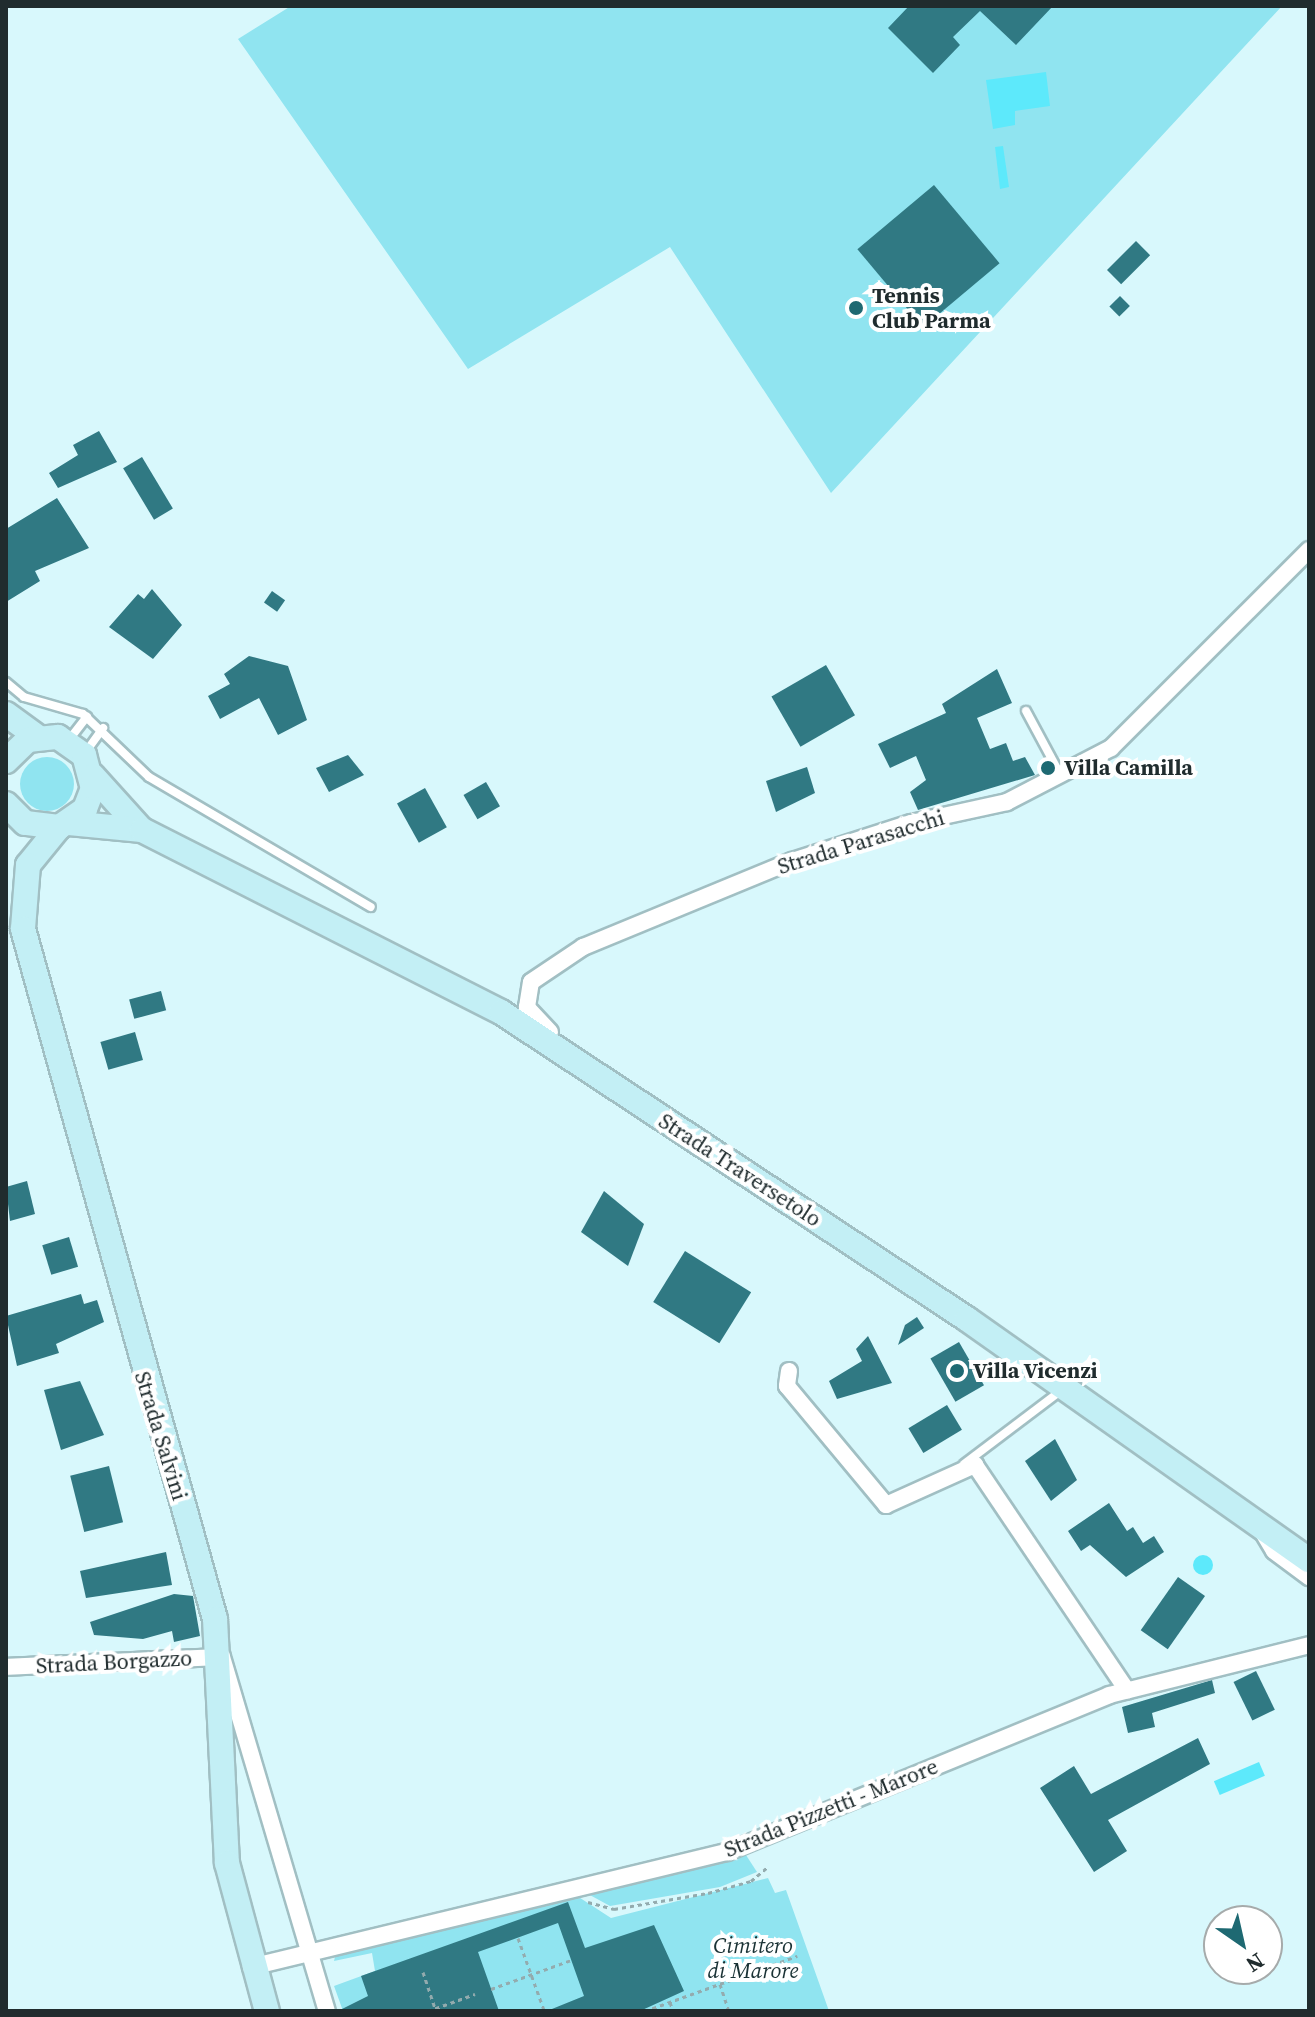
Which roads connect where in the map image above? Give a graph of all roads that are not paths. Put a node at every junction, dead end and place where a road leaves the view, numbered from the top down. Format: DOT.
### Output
graph roads {
  1 [pos="1309,550"];
  2 [pos="6,682"];
  3 [pos="1026,711"];
  4 [pos="6,714"];
  5 [pos="87,717"];
  6 [pos="103,728"];
  7 [pos="38,737"];
  8 [pos="82,757"];
  9 [pos="6,761"];
  10 [pos="1062,777"];
  11 [pos="10,810"];
  12 [pos="64,825"];
  13 [pos="142,830"];
  14 [pos="28,865"];
  15 [pos="371,907"];
  16 [pos="15,914"];
  17 [pos="647,1109"];
  18 [pos="789,1371"];
  19 [pos="1065,1387"];
  20 [pos="963,1464"];
  21 [pos="1253,1521"];
  22 [pos="1309,1560"];
  23 [pos="1309,1577"];
  24 [pos="1309,1645"];
  25 [pos="222,1657"];
  26 [pos="6,1667"];
  27 [pos="1127,1690"];
  28 [pos="311,1949"];
  29 [pos="251,1967"];
  30 [pos="267,2011"];
  31 [pos="327,2011"];
  1 -- 10 [label="street, Strada Parasacchi"];
  2 -- 5 [label="lane"];
  3 -- 10 [label="lane"];
  4 -- 7 [label="main road"];
  5 -- 6 [label="lane"];
  5 -- 8 [label="lane"];
  6 -- 8 [label="lane"];
  6 -- 15 [label="lane"];
  7 -- 8 [label="main road"];
  7 -- 9 [label="main road"];
  8 -- 12 [label="main road"];
  8 -- 13 [label="main road, Strada Traversetolo"];
  10 -- 17 [label="street, Strada Parasacchi"];
  11 -- 12 [label="main road, Strada Traversetolo"];
  11 -- 14 [label="main road, Strada Salvini"];
  12 -- 13 [label="main road, Strada Traversetolo"];
  12 -- 14 [label="main road"];
  13 -- 17 [label="main road, Strada Traversetolo"];
  14 -- 16 [label="main road, Strada Salvini"];
  16 -- 25 [label="main road, Strada Salvini"];
  17 -- 19 [label="main road, Strada Traversetolo"];
  18 -- 20 [label="street"];
  19 -- 20 [label="lane"];
  19 -- 21 [label="main road, Strada Traversetolo"];
  20 -- 27 [label="street"];
  21 -- 22 [label="main road, Strada Traversetolo"];
  21 -- 23 [label="street"];
  24 -- 27 [label="street, Strada Pizzetti - Marore"];
  25 -- 26 [label="street, Strada Borgazzo"];
  25 -- 28 [label="street"];
  25 -- 29 [label="main road, Strada Salvini"];
  27 -- 28 [label="street, Strada Pizzetti - Marore"];
  28 -- 29 [label="street, Strada Pizzetti - Marore"];
  28 -- 31 [label="street"];
  29 -- 30 [label="main road, Strada Salvini"];
}
